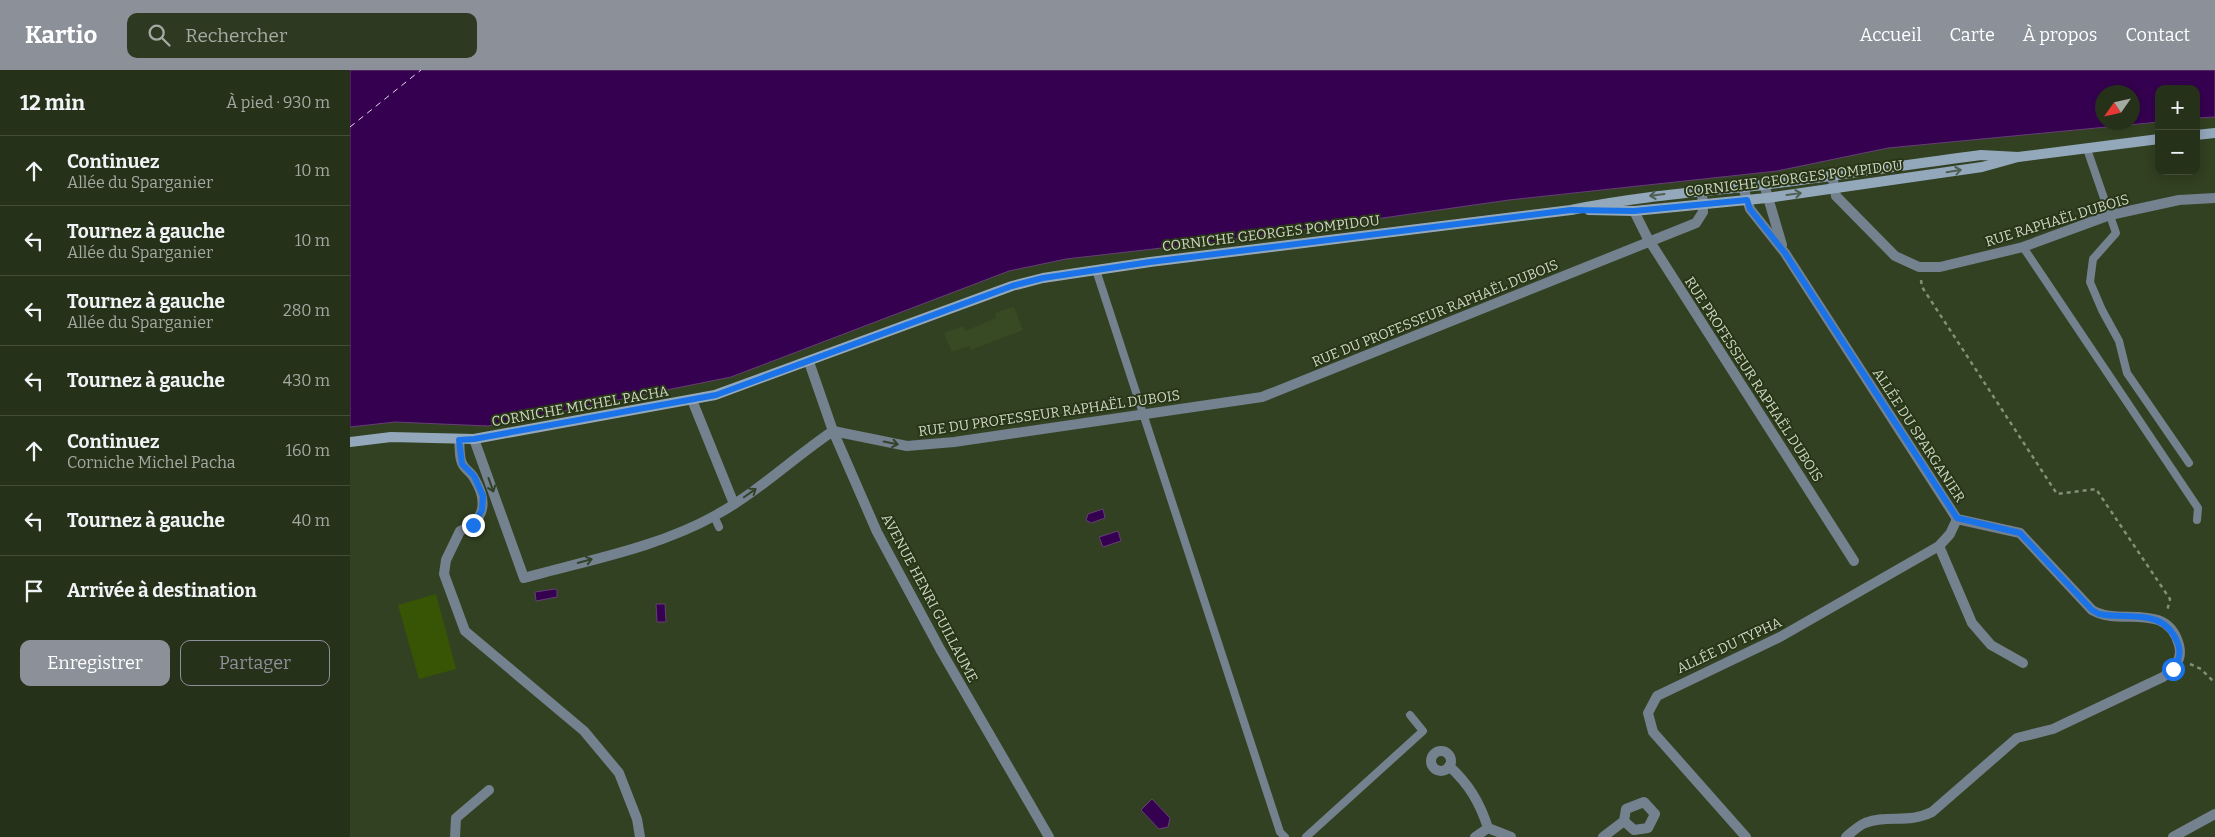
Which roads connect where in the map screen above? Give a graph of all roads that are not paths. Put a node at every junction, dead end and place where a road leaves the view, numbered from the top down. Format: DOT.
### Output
graph roads {
  1 [pos="2215,133"];
  2 [pos="2200,135"];
  3 [pos="2155,140"];
  4 [pos="2087,149"];
  5 [pos="2018,156"];
  6 [pos="1832,175"];
  7 [pos="1764,184"];
  8 [pos="1743,187"];
  9 [pos="1835,189"];
  10 [pos="1702,190"];
  11 [pos="1767,198"];
  12 [pos="2215,198"];
  13 [pos="1747,200"];
  14 [pos="1703,205"];
  15 [pos="1571,210"];
  16 [pos="1634,211"];
  17 [pos="2110,215"];
  18 [pos="1651,242"];
  19 [pos="2023,247"];
  20 [pos="1785,253"];
  21 [pos="1096,270"];
  22 [pos="809,362"];
  23 [pos="692,400"];
  24 [pos="1144,415"];
  25 [pos="833,431"];
  26 [pos="474,439"];
  27 [pos="459,440"];
  28 [pos="350,442"];
  29 [pos="2189,463"];
  30 [pos="734,504"];
  31 [pos="714,516"];
  32 [pos="1957,518"];
  33 [pos="2197,520"];
  34 [pos="719,527"];
  35 [pos="1939,546"];
  36 [pos="1854,562"];
  37 [pos="2023,663"];
  38 [pos="1410,715"];
  39 [pos="1450,766"];
  40 [pos="489,790"];
  41 [pos="2215,814"];
  42 [pos="1624,821"];
  43 [pos="1488,828"];
  44 [pos="2177,836"];
  45 [pos="455,837"];
  46 [pos="640,837"];
  47 [pos="1049,837"];
  48 [pos="1284,837"];
  49 [pos="1306,837"];
  50 [pos="1475,837"];
  51 [pos="1511,837"];
  52 [pos="1603,837"];
  53 [pos="1746,837"];
  54 [pos="1846,837"];
  1 -- 2 [label="main road"];
  3 -- 4 [label="main road, CORNICHE GEORGES POMPIDOU"];
  4 -- 5 [label="main road, CORNICHE GEORGES POMPIDOU"];
  4 -- 17 [label="lane"];
  5 -- 6 [label="main road, CORNICHE GEORGES POMPIDOU"];
  9 -- 5 [label="main road, CORNICHE GEORGES POMPIDOU, one-way"];
  6 -- 7 [label="main road, CORNICHE GEORGES POMPIDOU"];
  6 -- 9 [label="street"];
  7 -- 8 [label="main road, CORNICHE GEORGES POMPIDOU"];
  7 -- 11 [label="street, ALLÉE DU SPARGANIER"];
  8 -- 10 [label="main road, CORNICHE GEORGES POMPIDOU"];
  8 -- 13 [label="street, ALLÉE DU SPARGANIER"];
  11 -- 9 [label="main road, CORNICHE GEORGES POMPIDOU, one-way"];
  9 -- 19 [label="street, RUE RAPHAËL DUBOIS"];
  10 -- 14 [label="street"];
  10 -- 15 [label="main road, CORNICHE GEORGES POMPIDOU, one-way"];
  11 -- 13 [label="main road, CORNICHE GEORGES POMPIDOU"];
  11 -- 20 [label="street, ALLÉE DU SPARGANIER"];
  12 -- 17 [label="street, RUE RAPHAËL DUBOIS"];
  13 -- 14 [label="main road, CORNICHE GEORGES POMPIDOU"];
  13 -- 20 [label="street, ALLÉE DU SPARGANIER"];
  14 -- 16 [label="main road, CORNICHE GEORGES POMPIDOU"];
  14 -- 18 [label="street, RUE DU PROFESSEUR RAPHAËL DUBOIS"];
  15 -- 16 [label="main road, CORNICHE GEORGES POMPIDOU"];
  15 -- 21 [label="main road, CORNICHE GEORGES POMPIDOU"];
  16 -- 18 [label="street, RUE PROFESSEUR RAPHAËL DUBOIS"];
  17 -- 19 [label="street, RUE RAPHAËL DUBOIS"];
  17 -- 29 [label="lane"];
  18 -- 24 [label="street, RUE DU PROFESSEUR RAPHAËL DUBOIS"];
  18 -- 36 [label="street, RUE PROFESSEUR RAPHAËL DUBOIS"];
  19 -- 33 [label="lane"];
  20 -- 32 [label="street, ALLÉE DU SPARGANIER"];
  21 -- 22 [label="main road, CORNICHE GEORGES POMPIDOU"];
  21 -- 24 [label="lane"];
  22 -- 23 [label="main road, CORNICHE MICHEL PACHA"];
  22 -- 25 [label="street, AVENUE HENRI GUILLAUME"];
  23 -- 26 [label="main road, CORNICHE MICHEL PACHA"];
  23 -- 30 [label="street"];
  25 -- 24 [label="street, RUE DU PROFESSEUR RAPHAËL DUBOIS, one-way"];
  24 -- 48 [label="lane"];
  30 -- 25 [label="street, one-way"];
  25 -- 47 [label="street, AVENUE HENRI GUILLAUME"];
  26 -- 27 [label="main road, CORNICHE MICHEL PACHA"];
  26 -- 31 [label="street, one-way"];
  27 -- 28 [label="main road, CORNICHE MICHEL PACHA"];
  27 -- 46 [label="street"];
  30 -- 31 [label="street"];
  31 -- 34 [label="lane"];
  32 -- 35 [label="street, ALLÉE DU TYPHA"];
  32 -- 54 [label="street, ALLÉE DU SPARGANIER"];
  35 -- 37 [label="street"];
  35 -- 53 [label="street, ALLÉE DU TYPHA"];
  38 -- 49 [label="lane"];
  39 -- 43 [label="street"];
  40 -- 45 [label="street"];
  41 -- 44 [label="street"];
  42 -- 52 [label="street"];
  43 -- 50 [label="street"];
  43 -- 51 [label="street"];
}
